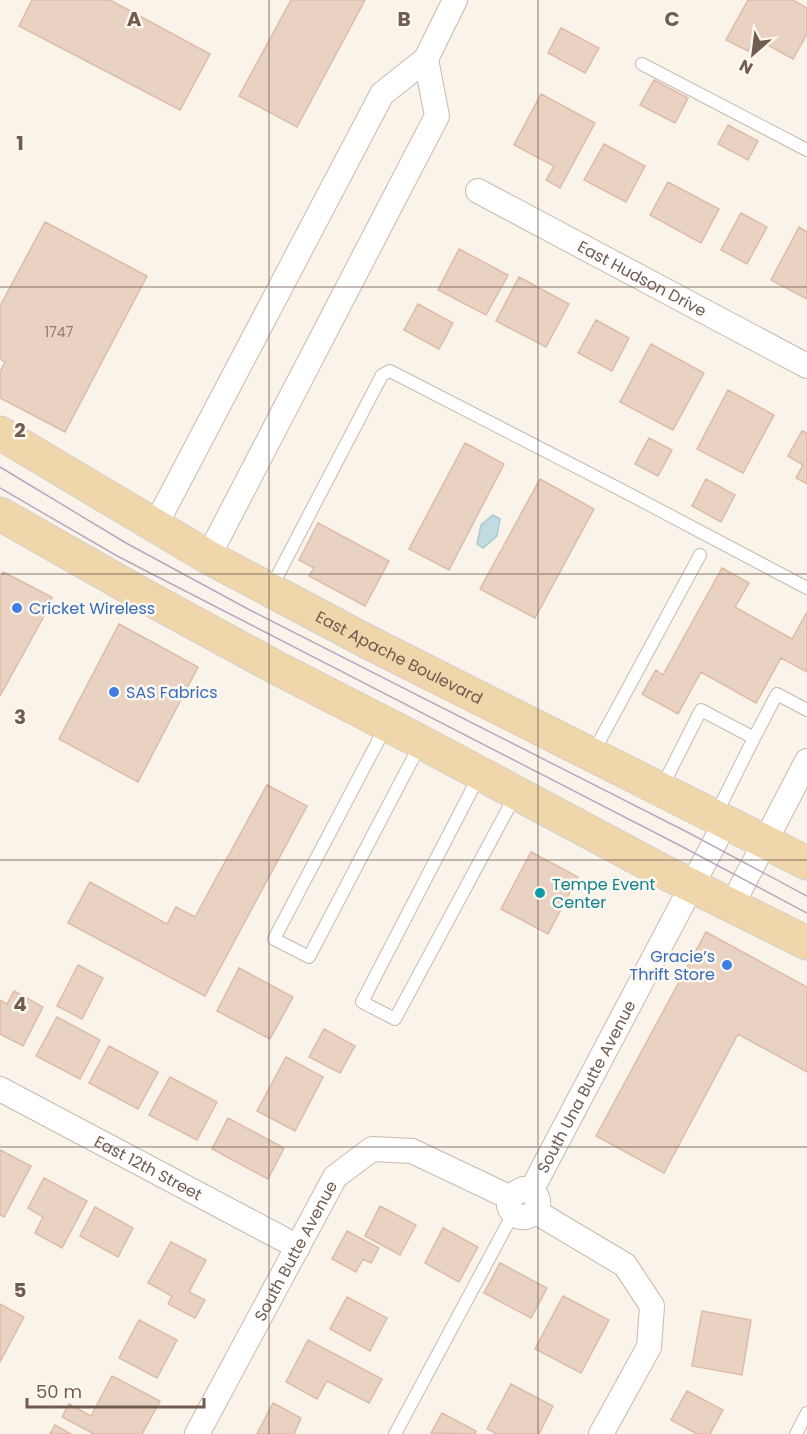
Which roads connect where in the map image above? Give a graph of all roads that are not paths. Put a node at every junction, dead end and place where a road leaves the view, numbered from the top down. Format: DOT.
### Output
graph roads {
  1 [pos="455,0"];
  2 [pos="426,59"];
  3 [pos="642,64"];
  4 [pos="807,150"];
  5 [pos="478,191"];
  6 [pos="807,366"];
  7 [pos="0,432"];
  8 [pos="0,514"];
  9 [pos="154,526"];
  10 [pos="700,555"];
  11 [pos="208,557"];
  12 [pos="807,588"];
  13 [pos="270,590"];
  14 [pos="807,710"];
  15 [pos="387,724"];
  16 [pos="754,738"];
  17 [pos="421,742"];
  18 [pos="592,754"];
  19 [pos="807,761"];
  20 [pos="480,775"];
  21 [pos="661,788"];
  22 [pos="516,793"];
  23 [pos="721,818"];
  24 [pos="765,842"];
  25 [pos="807,863"];
  26 [pos="691,885"];
  27 [pos="732,905"];
  28 [pos="807,943"];
  29 [pos="0,1089"];
  30 [pos="520,1203"];
  31 [pos="298,1247"];
  32 [pos="807,1413"];
  33 [pos="197,1434"];
  34 [pos="395,1434"];
  35 [pos="601,1434"];
  36 [pos="796,1434"];
  1 -- 2 [label="street"];
  2 -- 9 [label="street"];
  2 -- 11 [label="street"];
  3 -- 4 [label="lane"];
  5 -- 6 [label="street, East Hudson Drive"];
  7 -- 9 [label="main road, East Apache Boulevard"];
  8 -- 15 [label="main road"];
  9 -- 11 [label="main road, East Apache Boulevard"];
  10 -- 18 [label="lane"];
  11 -- 13 [label="main road, East Apache Boulevard"];
  12 -- 13 [label="lane"];
  13 -- 18 [label="main road, East Apache Boulevard"];
  14 -- 16 [label="lane"];
  15 -- 17 [label="main road"];
  15 -- 17 [label="lane"];
  16 -- 21 [label="lane"];
  16 -- 23 [label="lane"];
  17 -- 20 [label="main road"];
  18 -- 21 [label="main road, East Apache Boulevard"];
  19 -- 24 [label="street"];
  20 -- 22 [label="main road"];
  20 -- 22 [label="lane"];
  21 -- 23 [label="main road, East Apache Boulevard"];
  22 -- 26 [label="main road"];
  23 -- 24 [label="main road, East Apache Boulevard"];
  23 -- 26 [label="street, South Una Butte Avenue"];
  24 -- 25 [label="main road, East Apache Boulevard"];
  24 -- 27 [label="street"];
  26 -- 27 [label="main road"];
  26 -- 30 [label="street, South Una Butte Avenue"];
  27 -- 28 [label="main road"];
  29 -- 31 [label="street, East 12th Street"];
  30 -- 31 [label="street, South Butte Avenue"];
  30 -- 34 [label="lane"];
  30 -- 35 [label="street, South Butte Avenue"];
  31 -- 33 [label="street, South Butte Avenue"];
  32 -- 36 [label="lane"];
}
